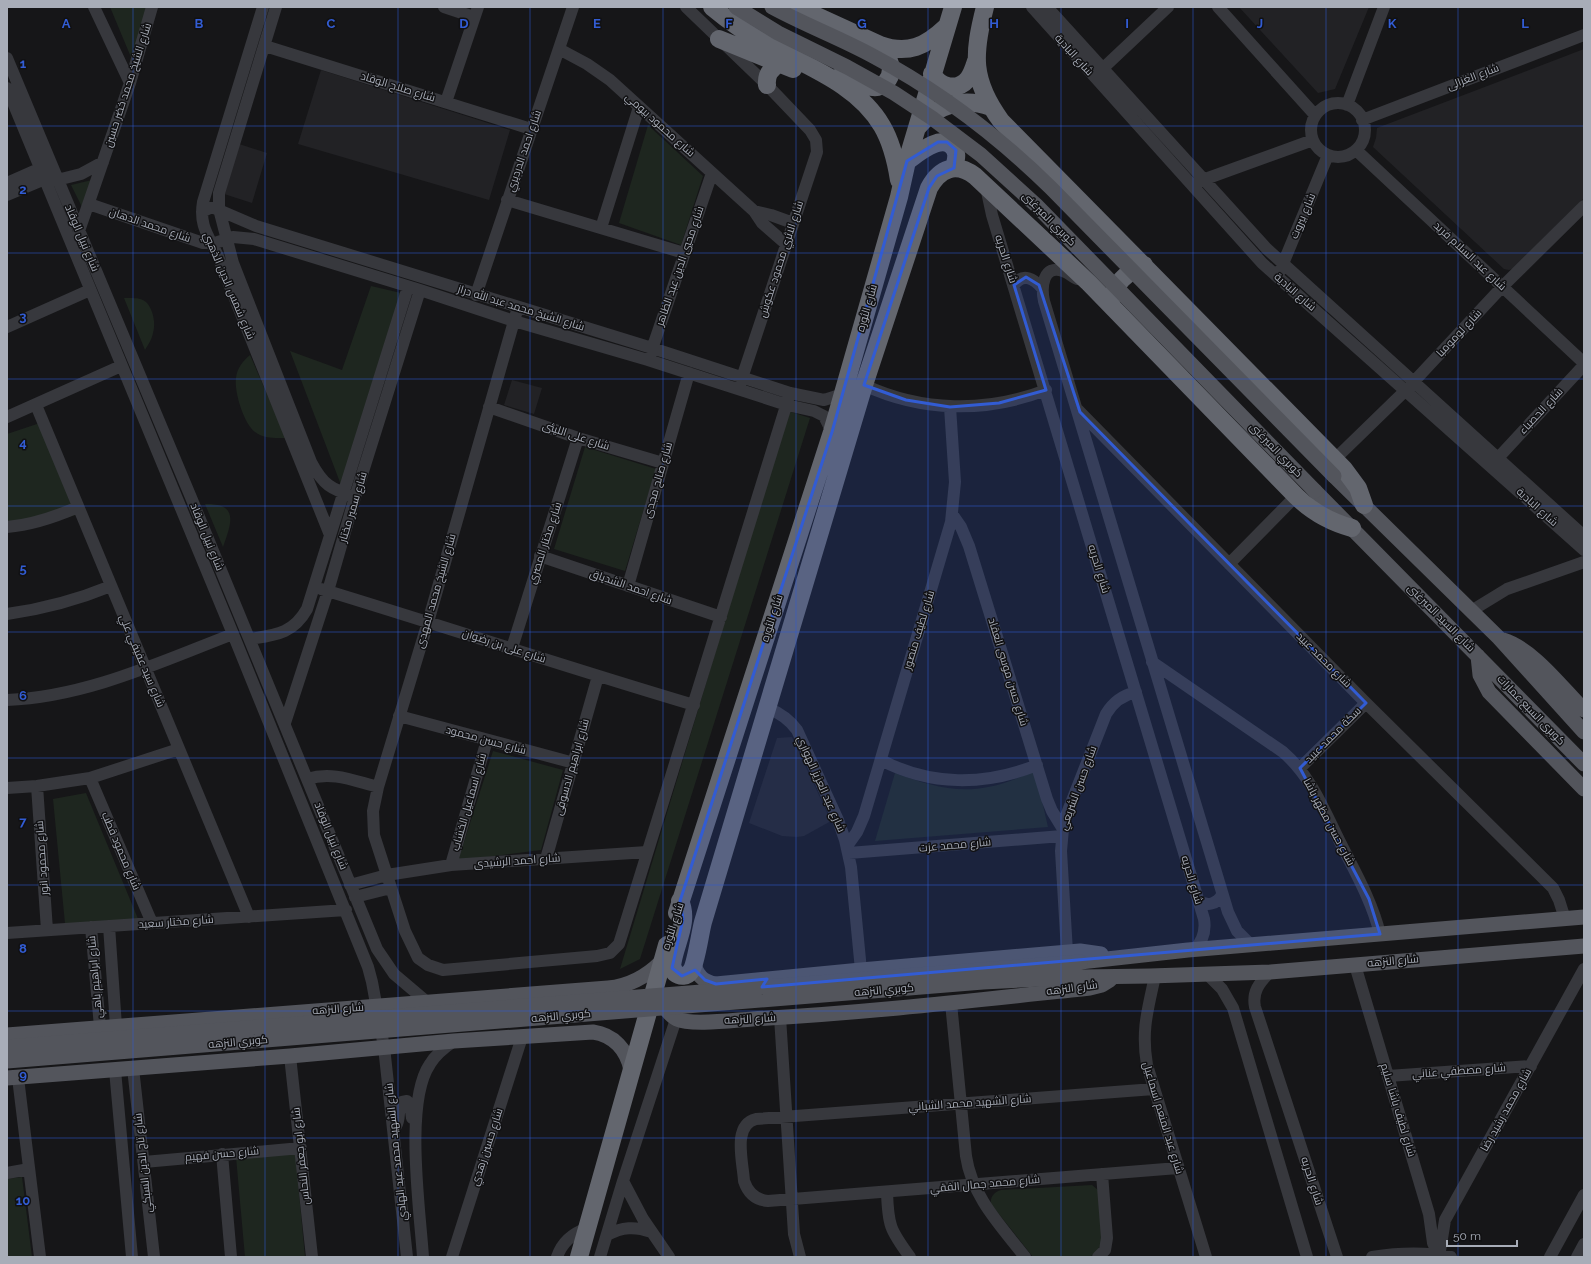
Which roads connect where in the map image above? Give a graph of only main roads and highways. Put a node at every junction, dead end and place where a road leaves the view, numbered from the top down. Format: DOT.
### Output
graph roads {
  1 [pos="712,7"];
  2 [pos="736,7"];
  3 [pos="772,7"];
  4 [pos="797,7"];
  5 [pos="953,7"];
  6 [pos="985,7"];
  7 [pos="946,27"];
  8 [pos="719,39"];
  9 [pos="880,45"];
  10 [pos="976,61"];
  11 [pos="779,64"];
  12 [pos="932,74"];
  13 [pos="828,77"];
  14 [pos="766,85"];
  15 [pos="996,114"];
  16 [pos="917,128"];
  17 [pos="907,161"];
  18 [pos="954,168"];
  19 [pos="900,190"];
  20 [pos="1144,265"];
  21 [pos="1109,304"];
  22 [pos="1335,468"];
  23 [pos="1315,491"];
  24 [pos="1364,505"];
  25 [pos="1352,528"];
  26 [pos="1499,638"];
  27 [pos="1478,656"];
  28 [pos="1584,710"];
  29 [pos="1584,732"];
  30 [pos="1584,764"];
  31 [pos="1584,789"];
  32 [pos="680,902"];
  33 [pos="1584,917"];
  34 [pos="1584,946"];
  35 [pos="1111,959"];
  36 [pos="694,960"];
  37 [pos="661,962"];
  38 [pos="1116,976"];
  39 [pos="771,979"];
  40 [pos="656,980"];
  41 [pos="537,993"];
  42 [pos="776,1017"];
  43 [pos="7,1035"];
  44 [pos="538,1036"];
  45 [pos="7,1047"];
  46 [pos="7,1061"];
  47 [pos="631,1070"];
  48 [pos="13,1078"];
  49 [pos="579,1257"];
  1 -- 13 [label="highway"];
  2 -- 23 [label="main road, كوبري الميرغنى, bridge"];
  3 -- 22 [label="main road, كوبري الميرغنى, bridge"];
  4 -- 9 [label="highway"];
  5 -- 7 [label="highway, شارع الثوره"];
  6 -- 10 [label="highway"];
  7 -- 9 [label="highway"];
  7 -- 12 [label="highway, شارع الثوره"];
  8 -- 11 [label="highway"];
  9 -- 13 [label="highway"];
  10 -- 12 [label="highway"];
  10 -- 15 [label="highway"];
  11 -- 13 [label="highway"];
  11 -- 14 [label="highway"];
  12 -- 16 [label="highway, شارع الثوره"];
  13 -- 19 [label="highway"];
  15 -- 16 [label="highway"];
  15 -- 20 [label="highway"];
  16 -- 17 [label="highway, شارع الثوره"];
  17 -- 18 [label="highway"];
  17 -- 19 [label="highway, شارع الثوره"];
  18 -- 21 [label="highway"];
  18 -- 36 [label="highway, شارع الثوره"];
  19 -- 32 [label="highway, شارع الثوره"];
  20 -- 21 [label="highway"];
  20 -- 22 [label="highway"];
  21 -- 25 [label="highway"];
  22 -- 24 [label="highway"];
  23 -- 25 [label="main road, شارع السيد الميرغنى"];
  24 -- 26 [label="main road"];
  25 -- 27 [label="main road, شارع السيد الميرغنى"];
  26 -- 28 [label="main road"];
  26 -- 29 [label="main road"];
  27 -- 30 [label="main road, كوبرى السبع عمارات"];
  27 -- 31 [label="main road, شارع السيد الميرغنى"];
  32 -- 36 [label="highway, شارع الثوره"];
  32 -- 37 [label="highway, شارع الثوره"];
  33 -- 35 [label="main road"];
  34 -- 38 [label="main road, شارع النزهه"];
  35 -- 39 [label="main road"];
  35 -- 45 [label="main road, كوبري النزهه, bridge"];
  36 -- 39 [label="main road"];
  37 -- 40 [label="highway, شارع الثوره"];
  37 -- 41 [label="main road, شارع النزهه"];
  38 -- 42 [label="main road, شارع النزهه"];
  38 -- 46 [label="main road, كوبري النزهه, bridge"];
  39 -- 42 [label="main road"];
  40 -- 42 [label="main road, شارع النزهه"];
  40 -- 47 [label="highway, شارع الثوره"];
  41 -- 43 [label="main road, شارع النزهه"];
  41 -- 44 [label="main road"];
  44 -- 47 [label="main road"];
  44 -- 48 [label="main road"];
  47 -- 49 [label="highway, شارع الثوره"];
}
